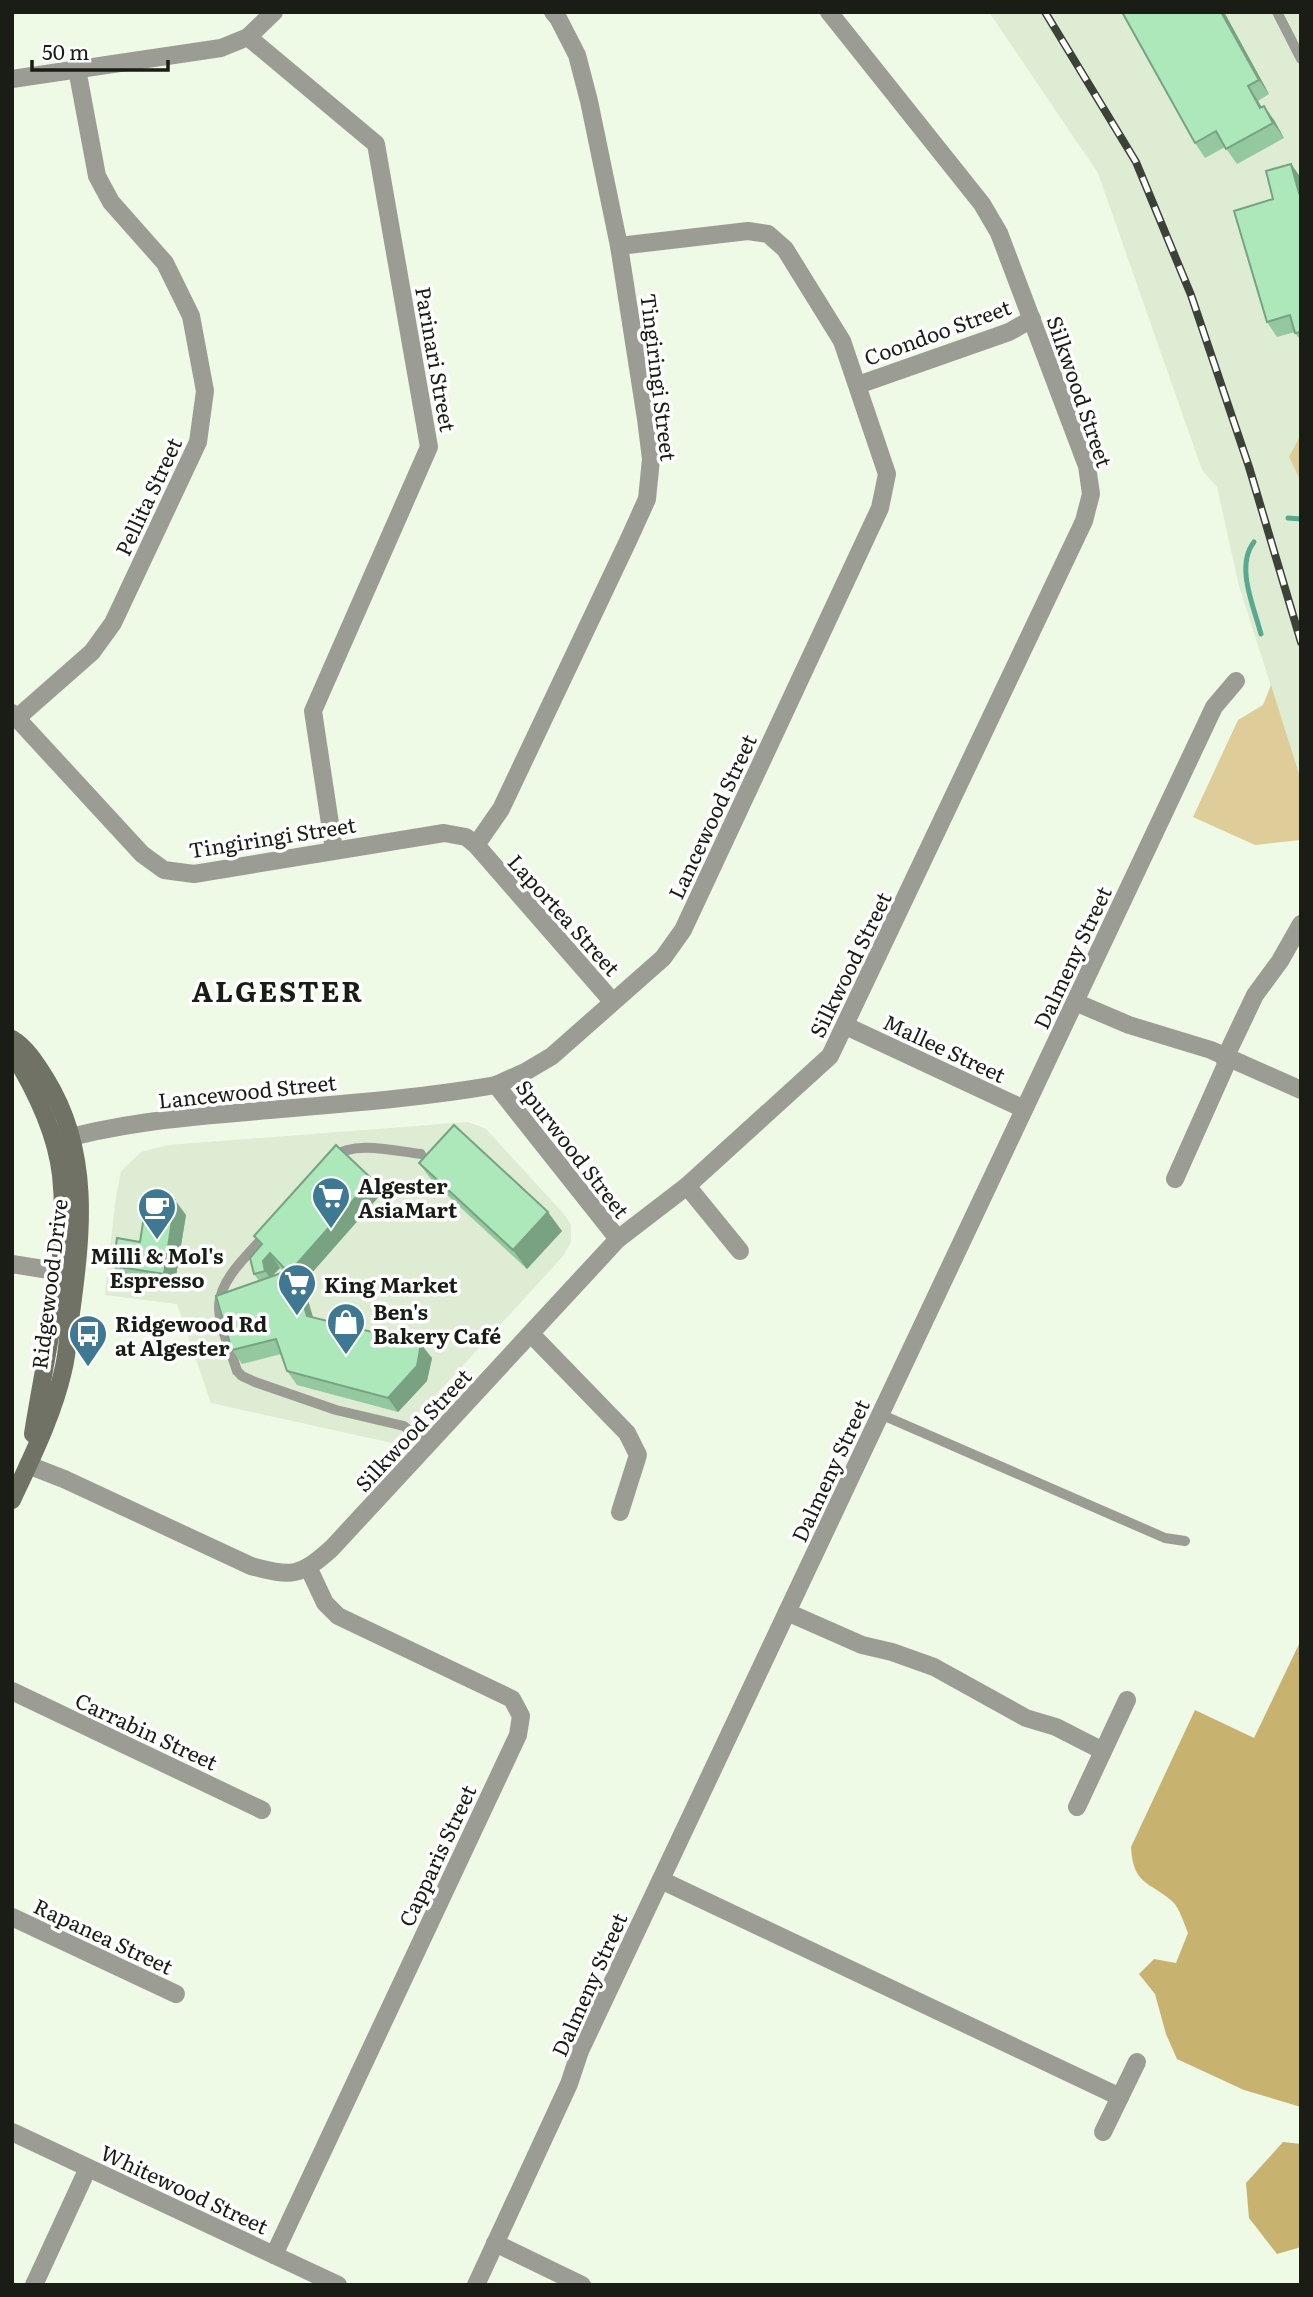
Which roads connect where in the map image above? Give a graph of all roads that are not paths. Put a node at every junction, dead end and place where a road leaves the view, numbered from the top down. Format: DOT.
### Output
graph roads {
  1 [pos="274,12"];
  2 [pos="553,12"];
  3 [pos="829,12"];
  4 [pos="1277,12"];
  5 [pos="248,37"];
  6 [pos="1301,59"];
  7 [pos="77,69"];
  8 [pos="12,79"];
  9 [pos="619,246"];
  10 [pos="1032,319"];
  11 [pos="858,384"];
  12 [pos="1236,681"];
  13 [pos="15,715"];
  14 [pos="334,850"];
  15 [pos="480,851"];
  16 [pos="1301,924"];
  17 [pos="612,1001"];
  18 [pos="1075,1002"];
  19 [pos="846,1026"];
  20 [pos="12,1039"];
  21 [pos="12,1052"];
  22 [pos="1226,1056"];
  23 [pos="496,1085"];
  24 [pos="1301,1090"];
  25 [pos="1024,1109"];
  26 [pos="62,1140"];
  27 [pos="421,1154"];
  28 [pos="323,1164"];
  29 [pos="1175,1179"];
  30 [pos="687,1186"];
  31 [pos="273,1224"];
  32 [pos="618,1239"];
  33 [pos="740,1251"];
  34 [pos="12,1264"];
  35 [pos="68,1273"];
  36 [pos="531,1334"];
  37 [pos="880,1414"];
  38 [pos="428,1446"];
  39 [pos="28,1465"];
  40 [pos="12,1500"];
  41 [pos="620,1511"];
  42 [pos="1185,1541"];
  43 [pos="309,1569"];
  44 [pos="787,1612"];
  45 [pos="12,1690"];
  46 [pos="1127,1700"];
  47 [pos="1103,1751"];
  48 [pos="1077,1807"];
  49 [pos="262,1810"];
  50 [pos="661,1880"];
  51 [pos="12,1917"];
  52 [pos="176,1994"];
  53 [pos="1137,2062"];
  54 [pos="1120,2097"];
  55 [pos="1103,2132"];
  56 [pos="12,2133"];
  57 [pos="88,2168"];
  58 [pos="495,2243"];
  59 [pos="274,2255"];
  60 [pos="34,2285"];
  61 [pos="338,2285"];
  62 [pos="476,2285"];
  63 [pos="582,2285"];
  1 -- 5 [label="street"];
  2 -- 9 [label="street, Tingiringi Street"];
  3 -- 10 [label="street, Silkwood Street"];
  4 -- 6 [label="lane"];
  5 -- 7 [label="street"];
  5 -- 14 [label="street, Parinari Street"];
  7 -- 8 [label="street"];
  7 -- 13 [label="street, Pellita Street"];
  9 -- 11 [label="street, Lancewood Street"];
  9 -- 15 [label="street, Tingiringi Street"];
  10 -- 11 [label="street, Coondoo Street"];
  10 -- 19 [label="street, Silkwood Street"];
  11 -- 17 [label="street, Lancewood Street"];
  12 -- 18 [label="street, Dalmeny Street"];
  13 -- 14 [label="street, Tingiringi Street"];
  14 -- 15 [label="street, Tingiringi Street"];
  15 -- 17 [label="street, Laportea Street"];
  16 -- 22 [label="street"];
  17 -- 23 [label="street, Lancewood Street"];
  18 -- 22 [label="street"];
  18 -- 25 [label="street, Dalmeny Street"];
  19 -- 25 [label="street, Mallee Street"];
  19 -- 30 [label="street, Silkwood Street"];
  20 -- 26 [label="main road, Ridgewood Drive"];
  21 -- 26 [label="main road, Ridgewood Drive"];
  22 -- 24 [label="street"];
  22 -- 29 [label="street"];
  23 -- 26 [label="street, Lancewood Street"];
  23 -- 32 [label="street, Spurwood Street"];
  25 -- 37 [label="street, Dalmeny Street"];
  26 -- 35 [label="main road, Ridgewood Drive"];
  27 -- 28 [label="lane"];
  30 -- 32 [label="street, Silkwood Street"];
  30 -- 33 [label="street"];
  31 -- 38 [label="lane"];
  32 -- 36 [label="street, Silkwood Street"];
  34 -- 35 [label="street"];
  35 -- 39 [label="main road, Ridgewood Drive"];
  36 -- 38 [label="street, Silkwood Street"];
  36 -- 41 [label="street"];
  37 -- 42 [label="lane"];
  37 -- 44 [label="street, Dalmeny Street"];
  38 -- 43 [label="street, Silkwood Street"];
  39 -- 40 [label="main road, Ridgewood Drive"];
  39 -- 43 [label="street"];
  43 -- 59 [label="street, Capparis Street"];
  44 -- 47 [label="street"];
  44 -- 50 [label="street, Dalmeny Street"];
  45 -- 49 [label="street, Carrabin Street"];
  46 -- 47 [label="street"];
  47 -- 48 [label="street"];
  50 -- 54 [label="street"];
  50 -- 58 [label="street, Dalmeny Street"];
  51 -- 52 [label="street, Rapanea Street"];
  53 -- 54 [label="street"];
  54 -- 55 [label="street"];
  56 -- 57 [label="street, Whitewood Street"];
  57 -- 59 [label="street, Whitewood Street"];
  57 -- 60 [label="street"];
  58 -- 62 [label="street, Dalmeny Street"];
  58 -- 63 [label="street"];
  59 -- 61 [label="street, Whitewood Street"];
}
